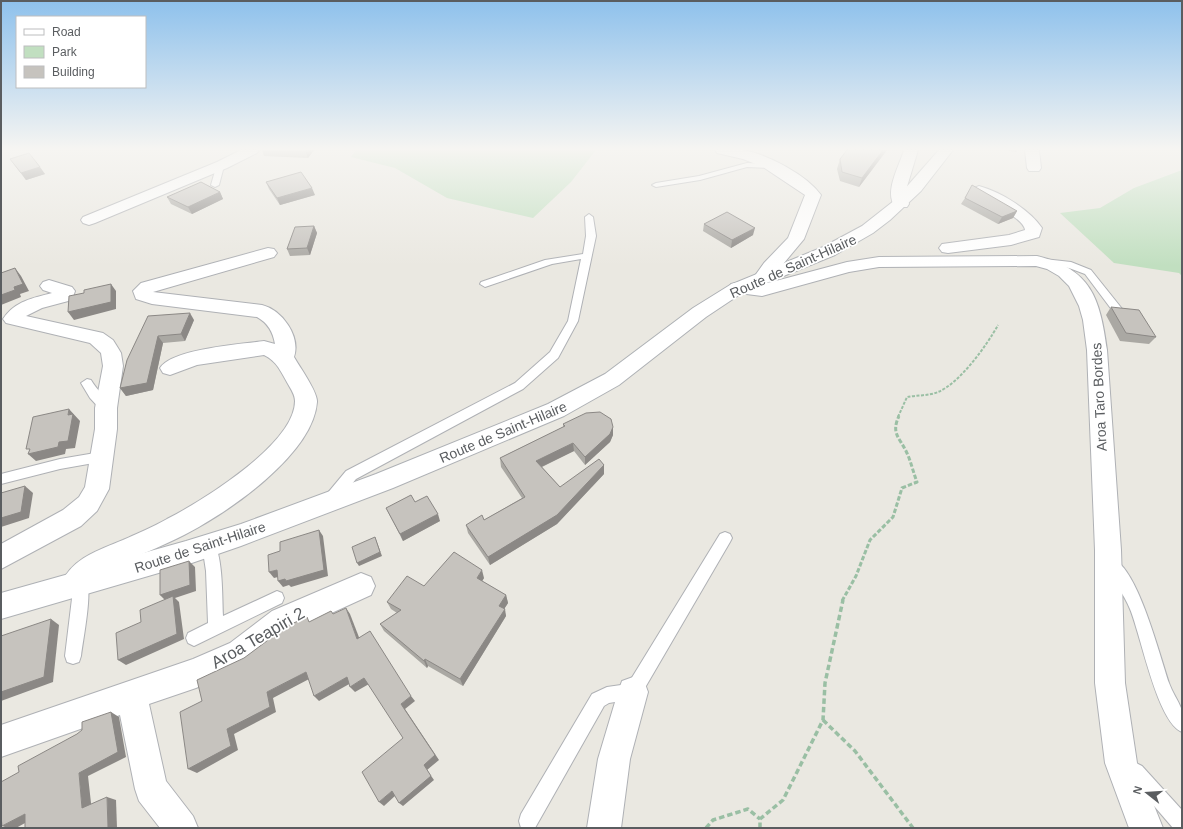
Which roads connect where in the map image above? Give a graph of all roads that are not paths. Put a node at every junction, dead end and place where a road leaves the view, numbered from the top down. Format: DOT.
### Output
graph roads {
  1 [pos="164,189"];
  2 [pos="809,189"];
  3 [pos="898,189"];
  4 [pos="913,189"];
  5 [pos="977,190"];
  6 [pos="900,204"];
  7 [pos="589,217"];
  8 [pos="89,220"];
  9 [pos="268,253"];
  10 [pos="587,256"];
  11 [pos="879,262"];
  12 [pos="1040,262"];
  13 [pos="763,276"];
  14 [pos="485,284"];
  15 [pos="49,286"];
  16 [pos="737,288"];
  17 [pos="1119,312"];
  18 [pos="284,356"];
  19 [pos="170,368"];
  20 [pos="88,383"];
  21 [pos="106,408"];
  22 [pos="101,457"];
  23 [pos="3,476"];
  24 [pos="329,502"];
  25 [pos="725,538"];
  26 [pos="209,545"];
  27 [pos="1,557"];
  28 [pos="1108,559"];
  29 [pos="78,583"];
  30 [pos="361,586"];
  31 [pos="278,598"];
  32 [pos="1,606"];
  33 [pos="216,628"];
  34 [pos="194,638"];
  35 [pos="73,656"];
  36 [pos="633,692"];
  37 [pos="132,696"];
  38 [pos="1182,724"];
  39 [pos="1,741"];
  40 [pos="1119,748"];
  41 [pos="528,821"];
  42 [pos="1182,824"];
  43 [pos="181,828"];
  44 [pos="604,828"];
  45 [pos="1146,828"];
  1 -- 8 [label="street"];
  2 -- 13 [label="street"];
  3 -- 6 [label="street"];
  4 -- 6 [label="street, Route de Saint-Hilaire"];
  5 -- 11 [label="street, Aroa Taro Bordes"];
  6 -- 13 [label="street, Route de Saint-Hilaire"];
  7 -- 10 [label="lane"];
  9 -- 18 [label="street"];
  10 -- 14 [label="lane"];
  10 -- 24 [label="lane"];
  11 -- 12 [label="street, Aroa Taro Bordes"];
  11 -- 16 [label="street, Aroa Taro Bordes"];
  12 -- 17 [label="lane, Aroa Taro Bordes"];
  12 -- 28 [label="street, Aroa Taro Bordes"];
  13 -- 16 [label="street, Route de Saint-Hilaire"];
  15 -- 21 [label="street"];
  16 -- 24 [label="street, Route de Saint-Hilaire"];
  18 -- 19 [label="street"];
  18 -- 29 [label="street"];
  20 -- 21 [label="lane"];
  21 -- 22 [label="street"];
  22 -- 23 [label="lane"];
  22 -- 27 [label="street"];
  24 -- 26 [label="street, Route de Saint-Hilaire"];
  25 -- 36 [label="lane"];
  26 -- 29 [label="street, Route de Saint-Hilaire"];
  26 -- 33 [label="lane"];
  28 -- 38 [label="lane"];
  28 -- 40 [label="street, Aroa Taro Bordes"];
  29 -- 32 [label="street, Route de Saint-Hilaire"];
  29 -- 35 [label="lane"];
  30 -- 37 [label="street, Aroa Teapiri 2"];
  31 -- 33 [label="lane"];
  33 -- 34 [label="lane"];
  36 -- 41 [label="lane"];
  36 -- 44 [label="street"];
  37 -- 39 [label="street, Aroa Teapiri 2"];
  37 -- 43 [label="street"];
  40 -- 42 [label="lane, Aroa Taro Bordes"];
  40 -- 45 [label="street, Aroa Taro Bordes"];
}
